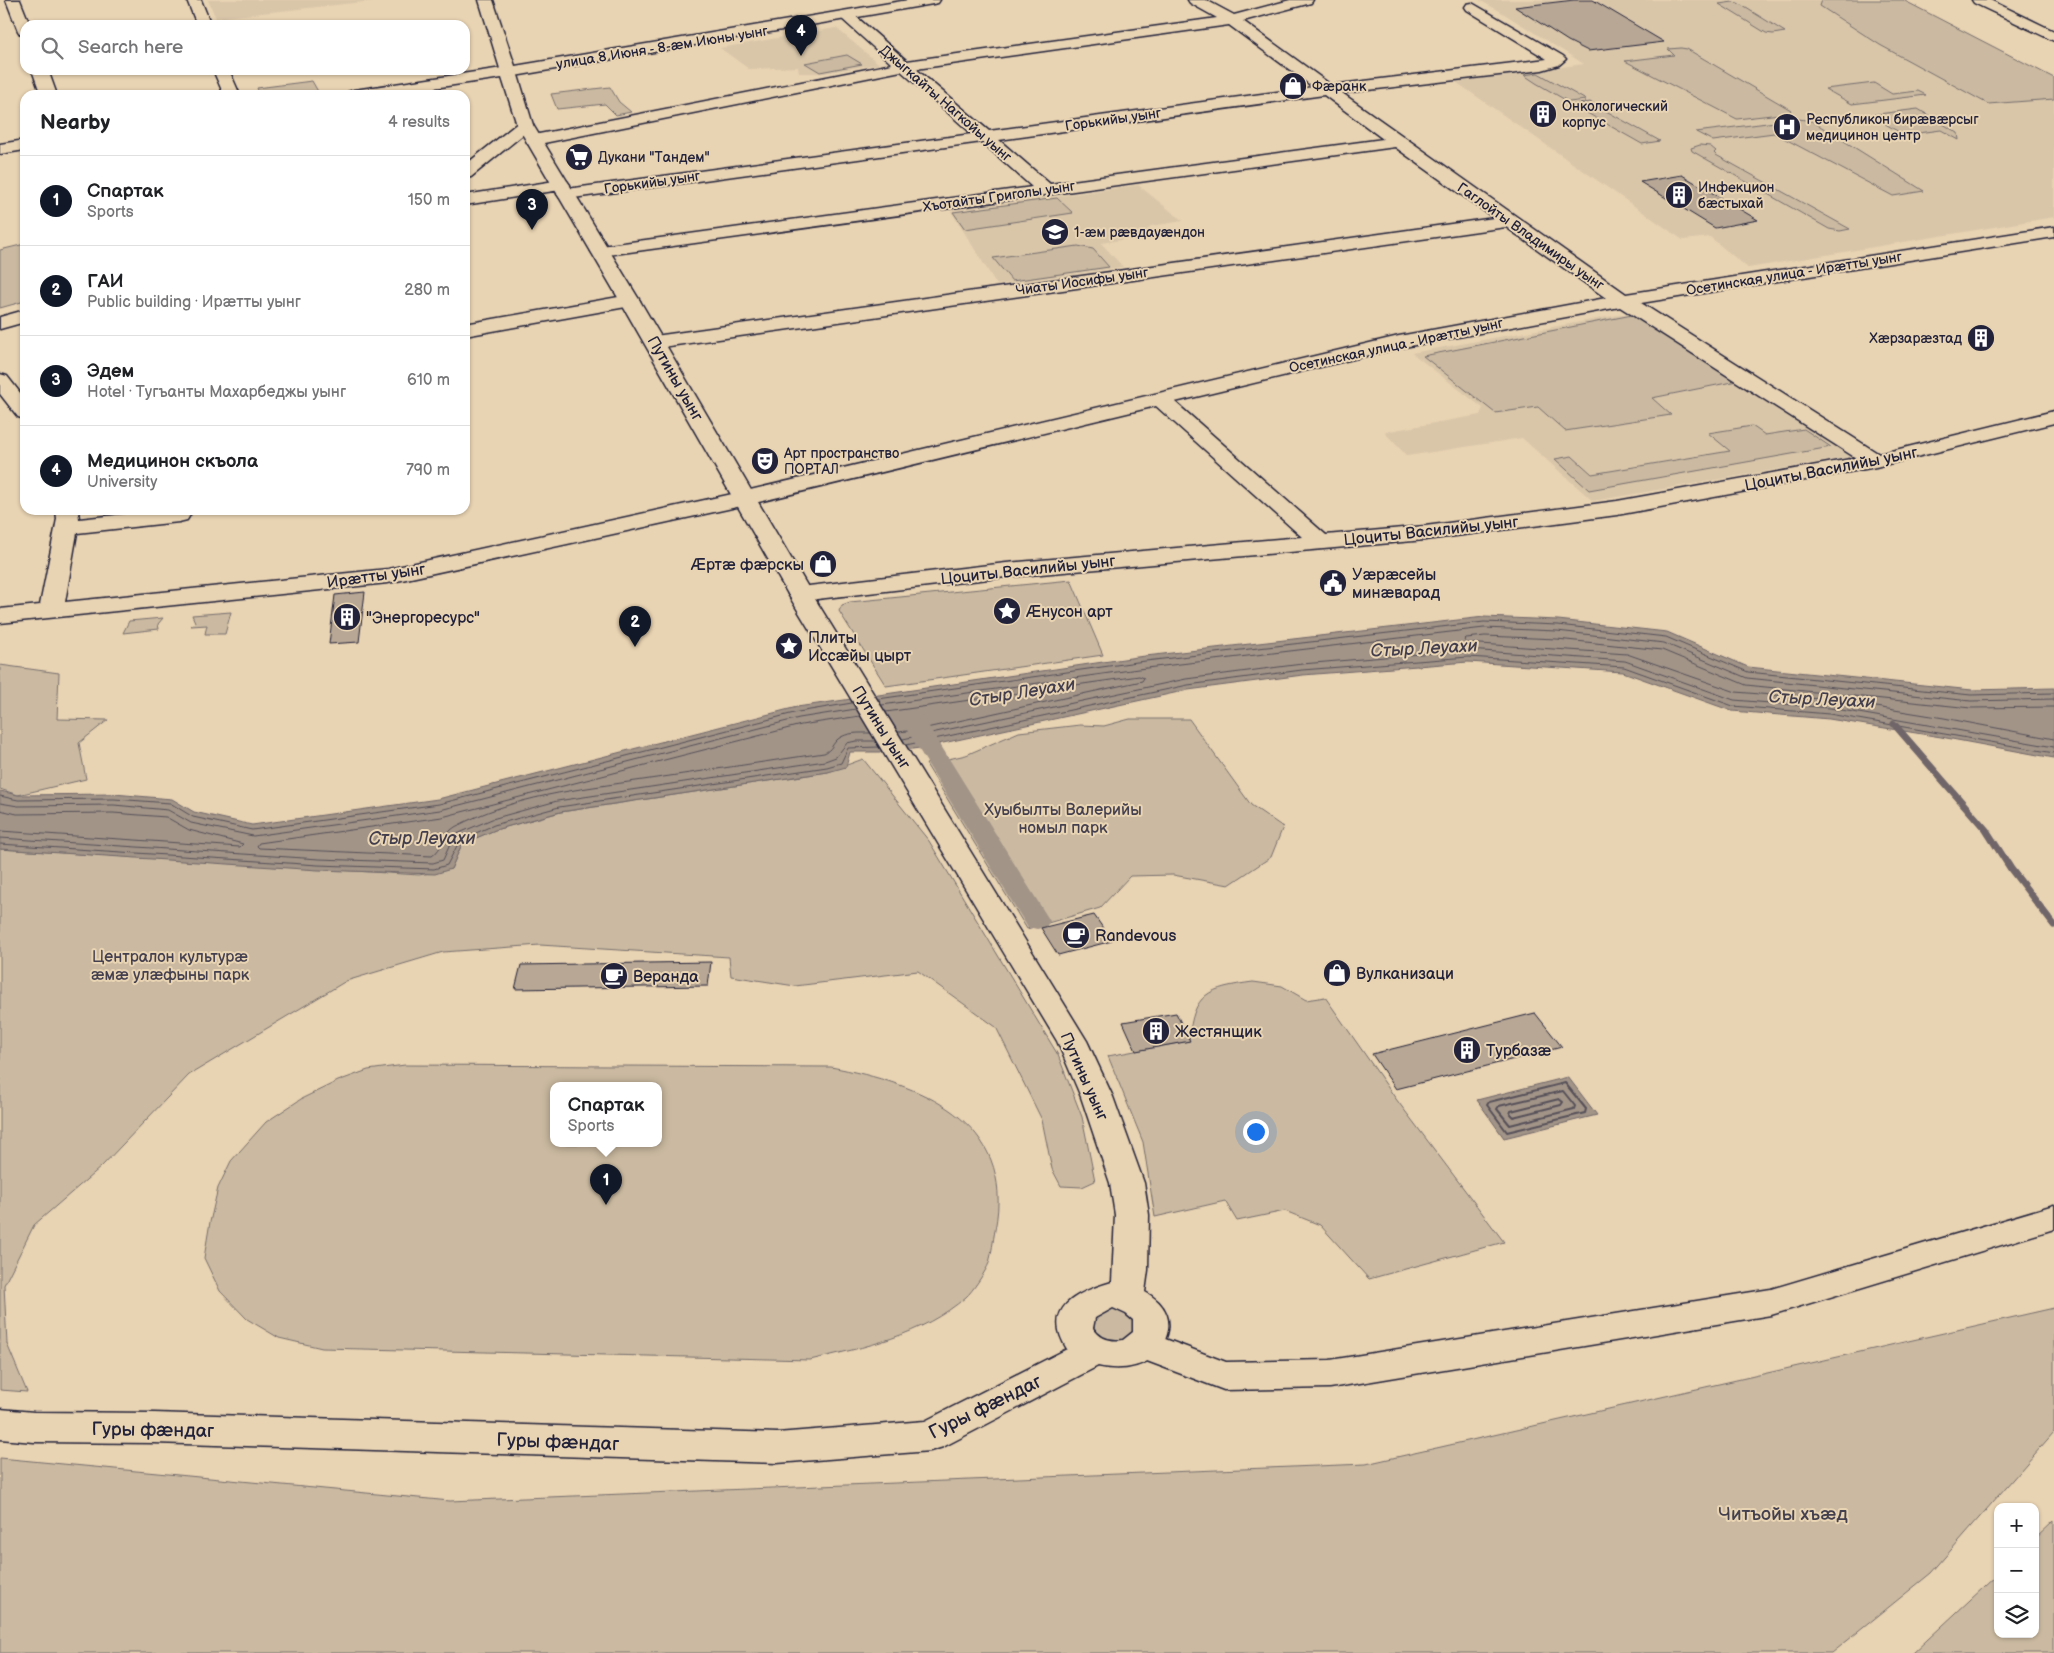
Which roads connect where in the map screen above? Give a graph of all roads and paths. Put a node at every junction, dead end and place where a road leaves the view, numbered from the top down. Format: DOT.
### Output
graph roads {
  1 [pos="13,0"];
  2 [pos="194,0"];
  3 [pos="486,0"];
  4 [pos="933,0"];
  5 [pos="1195,0"];
  6 [pos="1306,0"];
  7 [pos="1979,0"];
  8 [pos="1472,7"];
  9 [pos="847,16"];
  10 [pos="21,20"];
  11 [pos="202,20"];
  12 [pos="1232,20"];
  13 [pos="2054,37"];
  14 [pos="903,66"];
  15 [pos="509,72"];
  16 [pos="42,75"];
  17 [pos="223,75"];
  18 [pos="47,90"];
  19 [pos="230,90"];
  20 [pos="388,90"];
  21 [pos="1328,90"];
  22 [pos="529,132"];
  23 [pos="983,136"];
  24 [pos="1398,142"];
  25 [pos="20,146"];
  26 [pos="0,149"];
  27 [pos="470,170"];
  28 [pos="564,190"];
  29 [pos="1046,190"];
  30 [pos="470,199"];
  31 [pos="1509,221"];
  32 [pos="2054,232"];
  33 [pos="600,250"];
  34 [pos="1622,300"];
  35 [pos="630,301"];
  36 [pos="20,317"];
  37 [pos="0,323"];
  38 [pos="470,329"];
  39 [pos="655,342"];
  40 [pos="0,380"];
  41 [pos="1160,399"];
  42 [pos="14,407"];
  43 [pos="2054,417"];
  44 [pos="1876,461"];
  45 [pos="746,498"];
  46 [pos="179,515"];
  47 [pos="67,519"];
  48 [pos="1320,542"];
  49 [pos="800,594"];
  50 [pos="51,611"];
  51 [pos="0,616"];
  52 [pos="2054,1217"];
  53 [pos="1127,1298"];
  54 [pos="1144,1345"];
  55 [pos="1095,1351"];
  56 [pos="0,1424"];
  1 -- 10 [label="main road"];
  2 -- 11 [label="main road"];
  3 -- 15 [label="main road, Путины уынг"];
  4 -- 9 [label="main road, улица 8 Июня - 8-ӕм Июны уынг"];
  5 -- 12 [label="main road, Гаглойты Владимиры уынг"];
  6 -- 12 [label="main road"];
  7 -- 13 [label="main road"];
  8 -- 21 [label="main road, Горькийы уынг"];
  9 -- 14 [label="main road, Джыгкайты Нагкойы уынг"];
  9 -- 15 [label="main road, улица 8 Июня - 8-ӕм Июны уынг"];
  12 -- 14 [label="main road"];
  12 -- 21 [label="main road, Гаглойты Владимиры уынг"];
  14 -- 22 [label="main road"];
  14 -- 23 [label="main road, Джыгкайты Нагкойы уынг"];
  15 -- 20 [label="main road, улица 8 Июня - 8-ӕм Июны уынг"];
  15 -- 22 [label="main road, Путины уынг"];
  16 -- 18 [label="main road"];
  17 -- 19 [label="main road"];
  21 -- 23 [label="main road, Горькийы уынг"];
  21 -- 24 [label="main road, Гаглойты Владимиры уынг"];
  22 -- 27 [label="main road"];
  22 -- 28 [label="main road, Путины уынг"];
  23 -- 28 [label="main road, Горькийы уынг"];
  23 -- 29 [label="main road, Джыгкайты Нагкойы уынг"];
  24 -- 29 [label="main road, Хъотайты Григолы уынг"];
  24 -- 31 [label="main road, Гаглойты Владимиры уынг"];
  25 -- 26 [label="main road"];
  28 -- 30 [label="main road, Горькийы уынг"];
  28 -- 33 [label="main road, Путины уынг"];
  29 -- 33 [label="main road, Хъотайты Григолы уынг"];
  31 -- 34 [label="main road, Гаглойты Владимиры уынг"];
  31 -- 39 [label="main road, Чиаты Иосифы уынг"];
  32 -- 34 [label="main road, Осетинская улица - Ирæтты уынг"];
  33 -- 35 [label="main road, Путины уынг"];
  34 -- 41 [label="main road, Осетинская улица - Ирæтты уынг"];
  34 -- 44 [label="main road, Гаглойты Владимиры уынг"];
  35 -- 38 [label="main road"];
  35 -- 39 [label="main road, Путины уынг"];
  36 -- 37 [label="main road"];
  39 -- 45 [label="main road, Путины уынг"];
  40 -- 42 [label="main road"];
  41 -- 45 [label="main road, Осетинская улица - Ирæтты уынг"];
  41 -- 48 [label="main road"];
  43 -- 44 [label="main road, Цоциты Василийы уынг"];
  44 -- 48 [label="main road, Цоциты Василийы уынг"];
  45 -- 49 [label="main road, Путины уынг"];
  45 -- 50 [label="main road, Ирæтты уынг"];
  46 -- 47 [label="main road"];
  47 -- 50 [label="main road"];
  48 -- 49 [label="main road, Цоциты Василийы уынг"];
  49 -- 53 [label="main road, Путины уынг"];
  50 -- 51 [label="main road, Ирæтты уынг"];
  52 -- 54 [label="main road"];
  53 -- 54 [label="main road"];
  53 -- 55 [label="main road"];
  54 -- 55 [label="main road"];
  55 -- 56 [label="main road, Гуры фӕндаг"];
}
